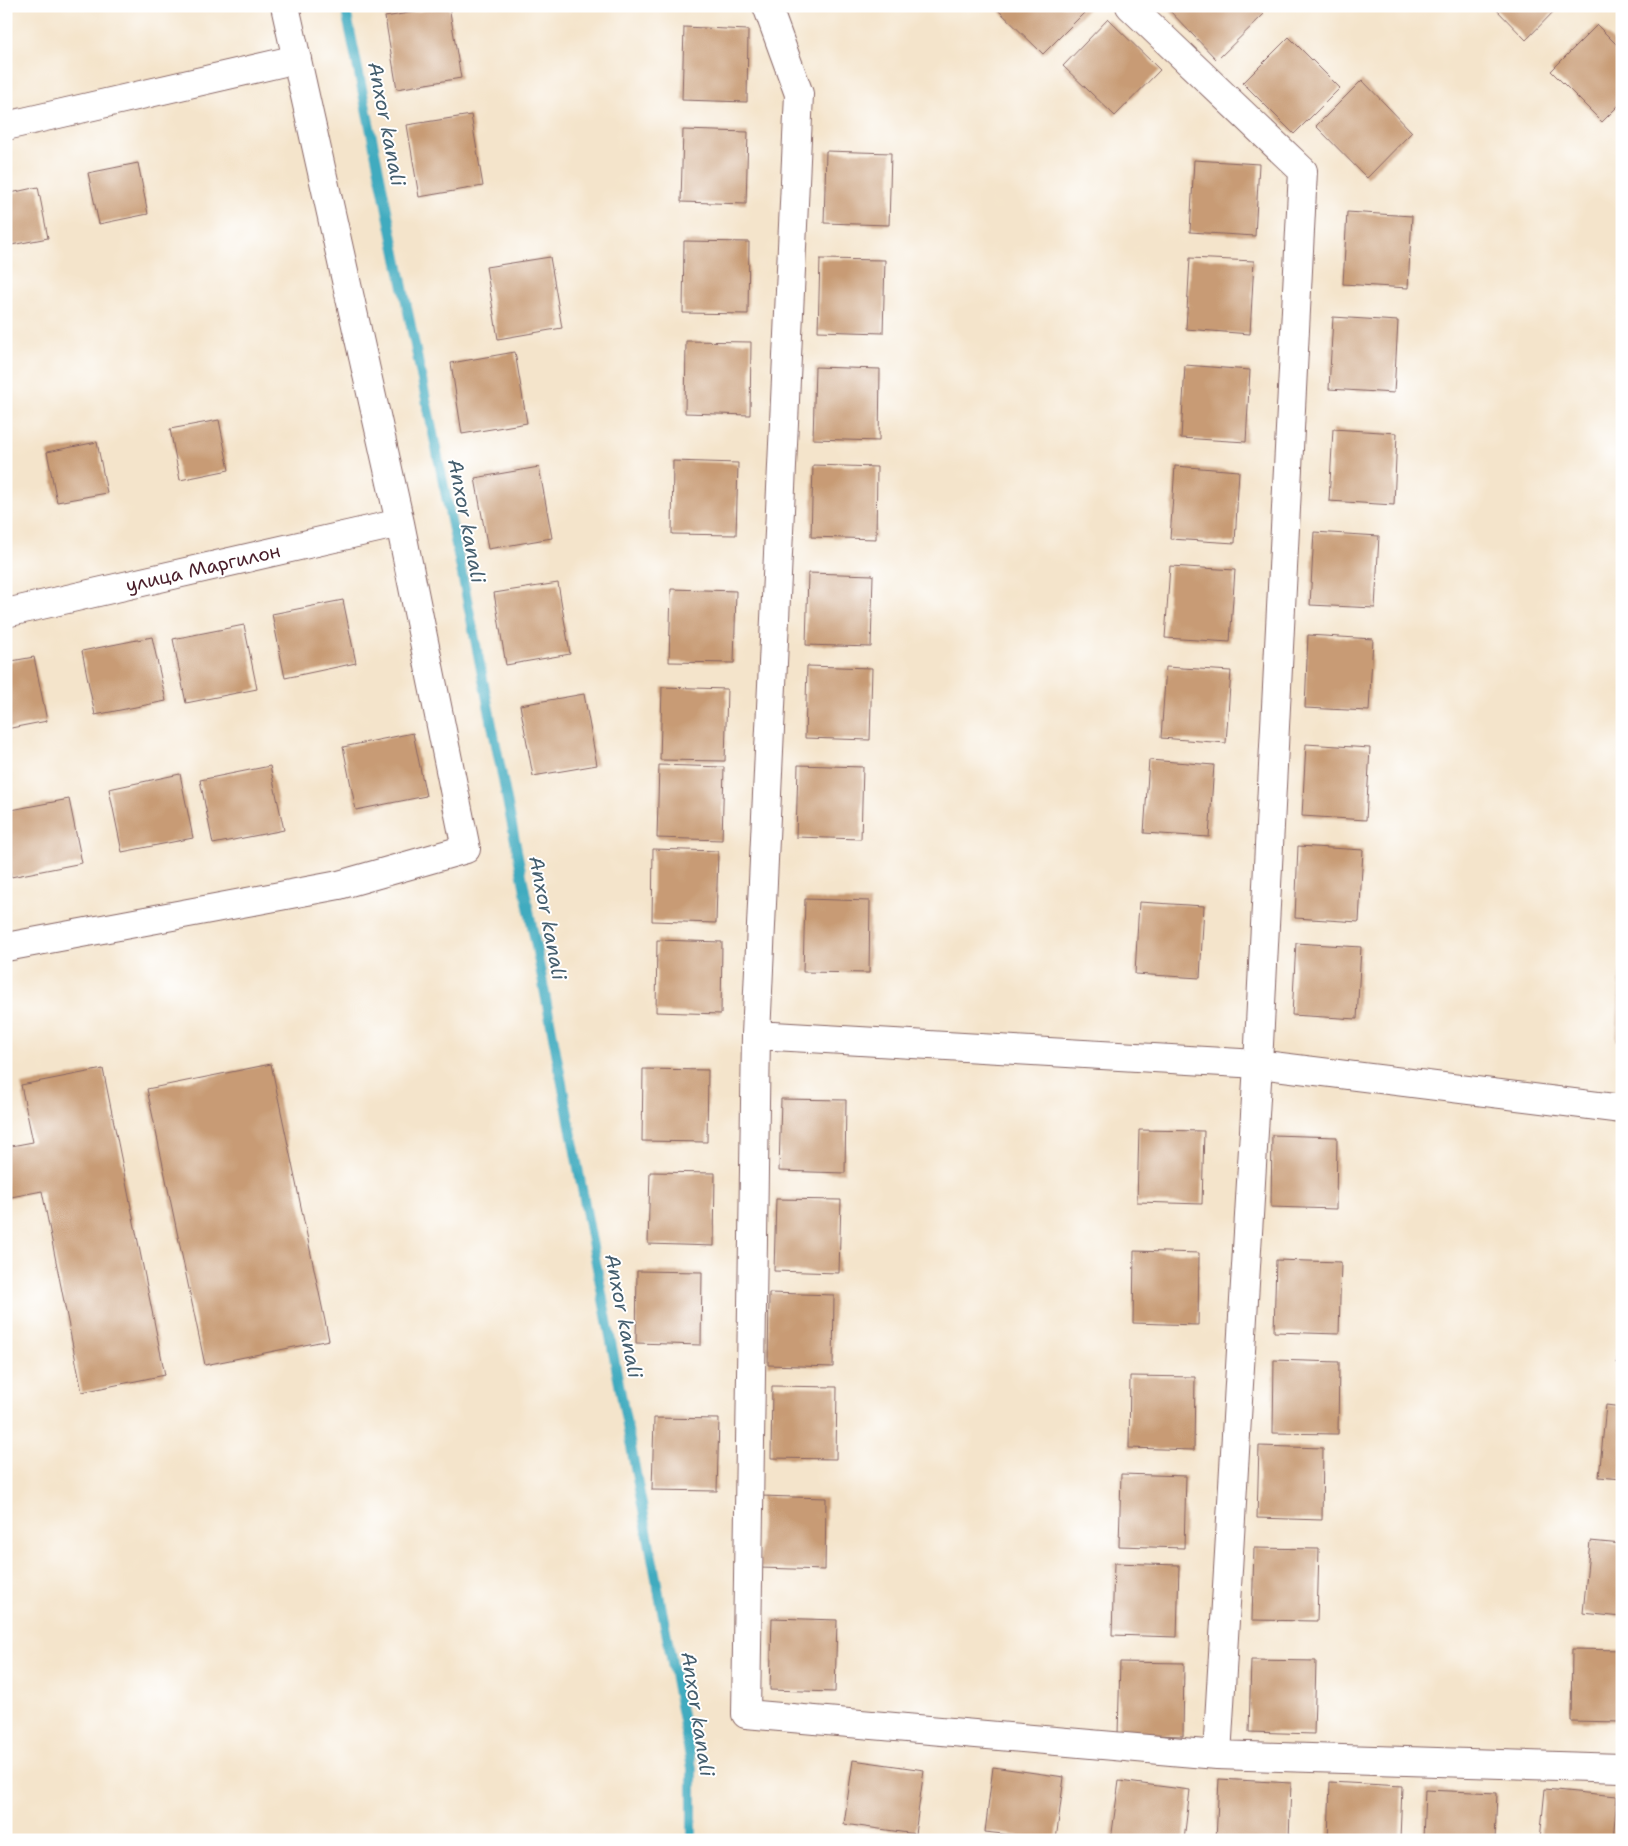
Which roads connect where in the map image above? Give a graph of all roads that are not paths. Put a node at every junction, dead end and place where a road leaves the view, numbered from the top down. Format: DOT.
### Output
graph roads {
  1 [pos="285,6"];
  2 [pos="767,6"];
  3 [pos="1130,6"];
  4 [pos="297,59"];
  5 [pos="6,126"];
  6 [pos="400,523"];
  7 [pos="6,613"];
  8 [pos="6,947"];
  9 [pos="756,1035"];
  10 [pos="1258,1064"];
  11 [pos="1622,1109"];
  12 [pos="1217,1755"];
  13 [pos="1622,1768"];
  1 -- 4 [label="street"];
  2 -- 9 [label="street"];
  3 -- 10 [label="street"];
  4 -- 5 [label="street"];
  4 -- 6 [label="street"];
  6 -- 7 [label="street, улица Маргилон"];
  6 -- 8 [label="street"];
  9 -- 10 [label="street"];
  9 -- 12 [label="street"];
  10 -- 11 [label="street"];
  10 -- 12 [label="street"];
  12 -- 13 [label="street"];
}
